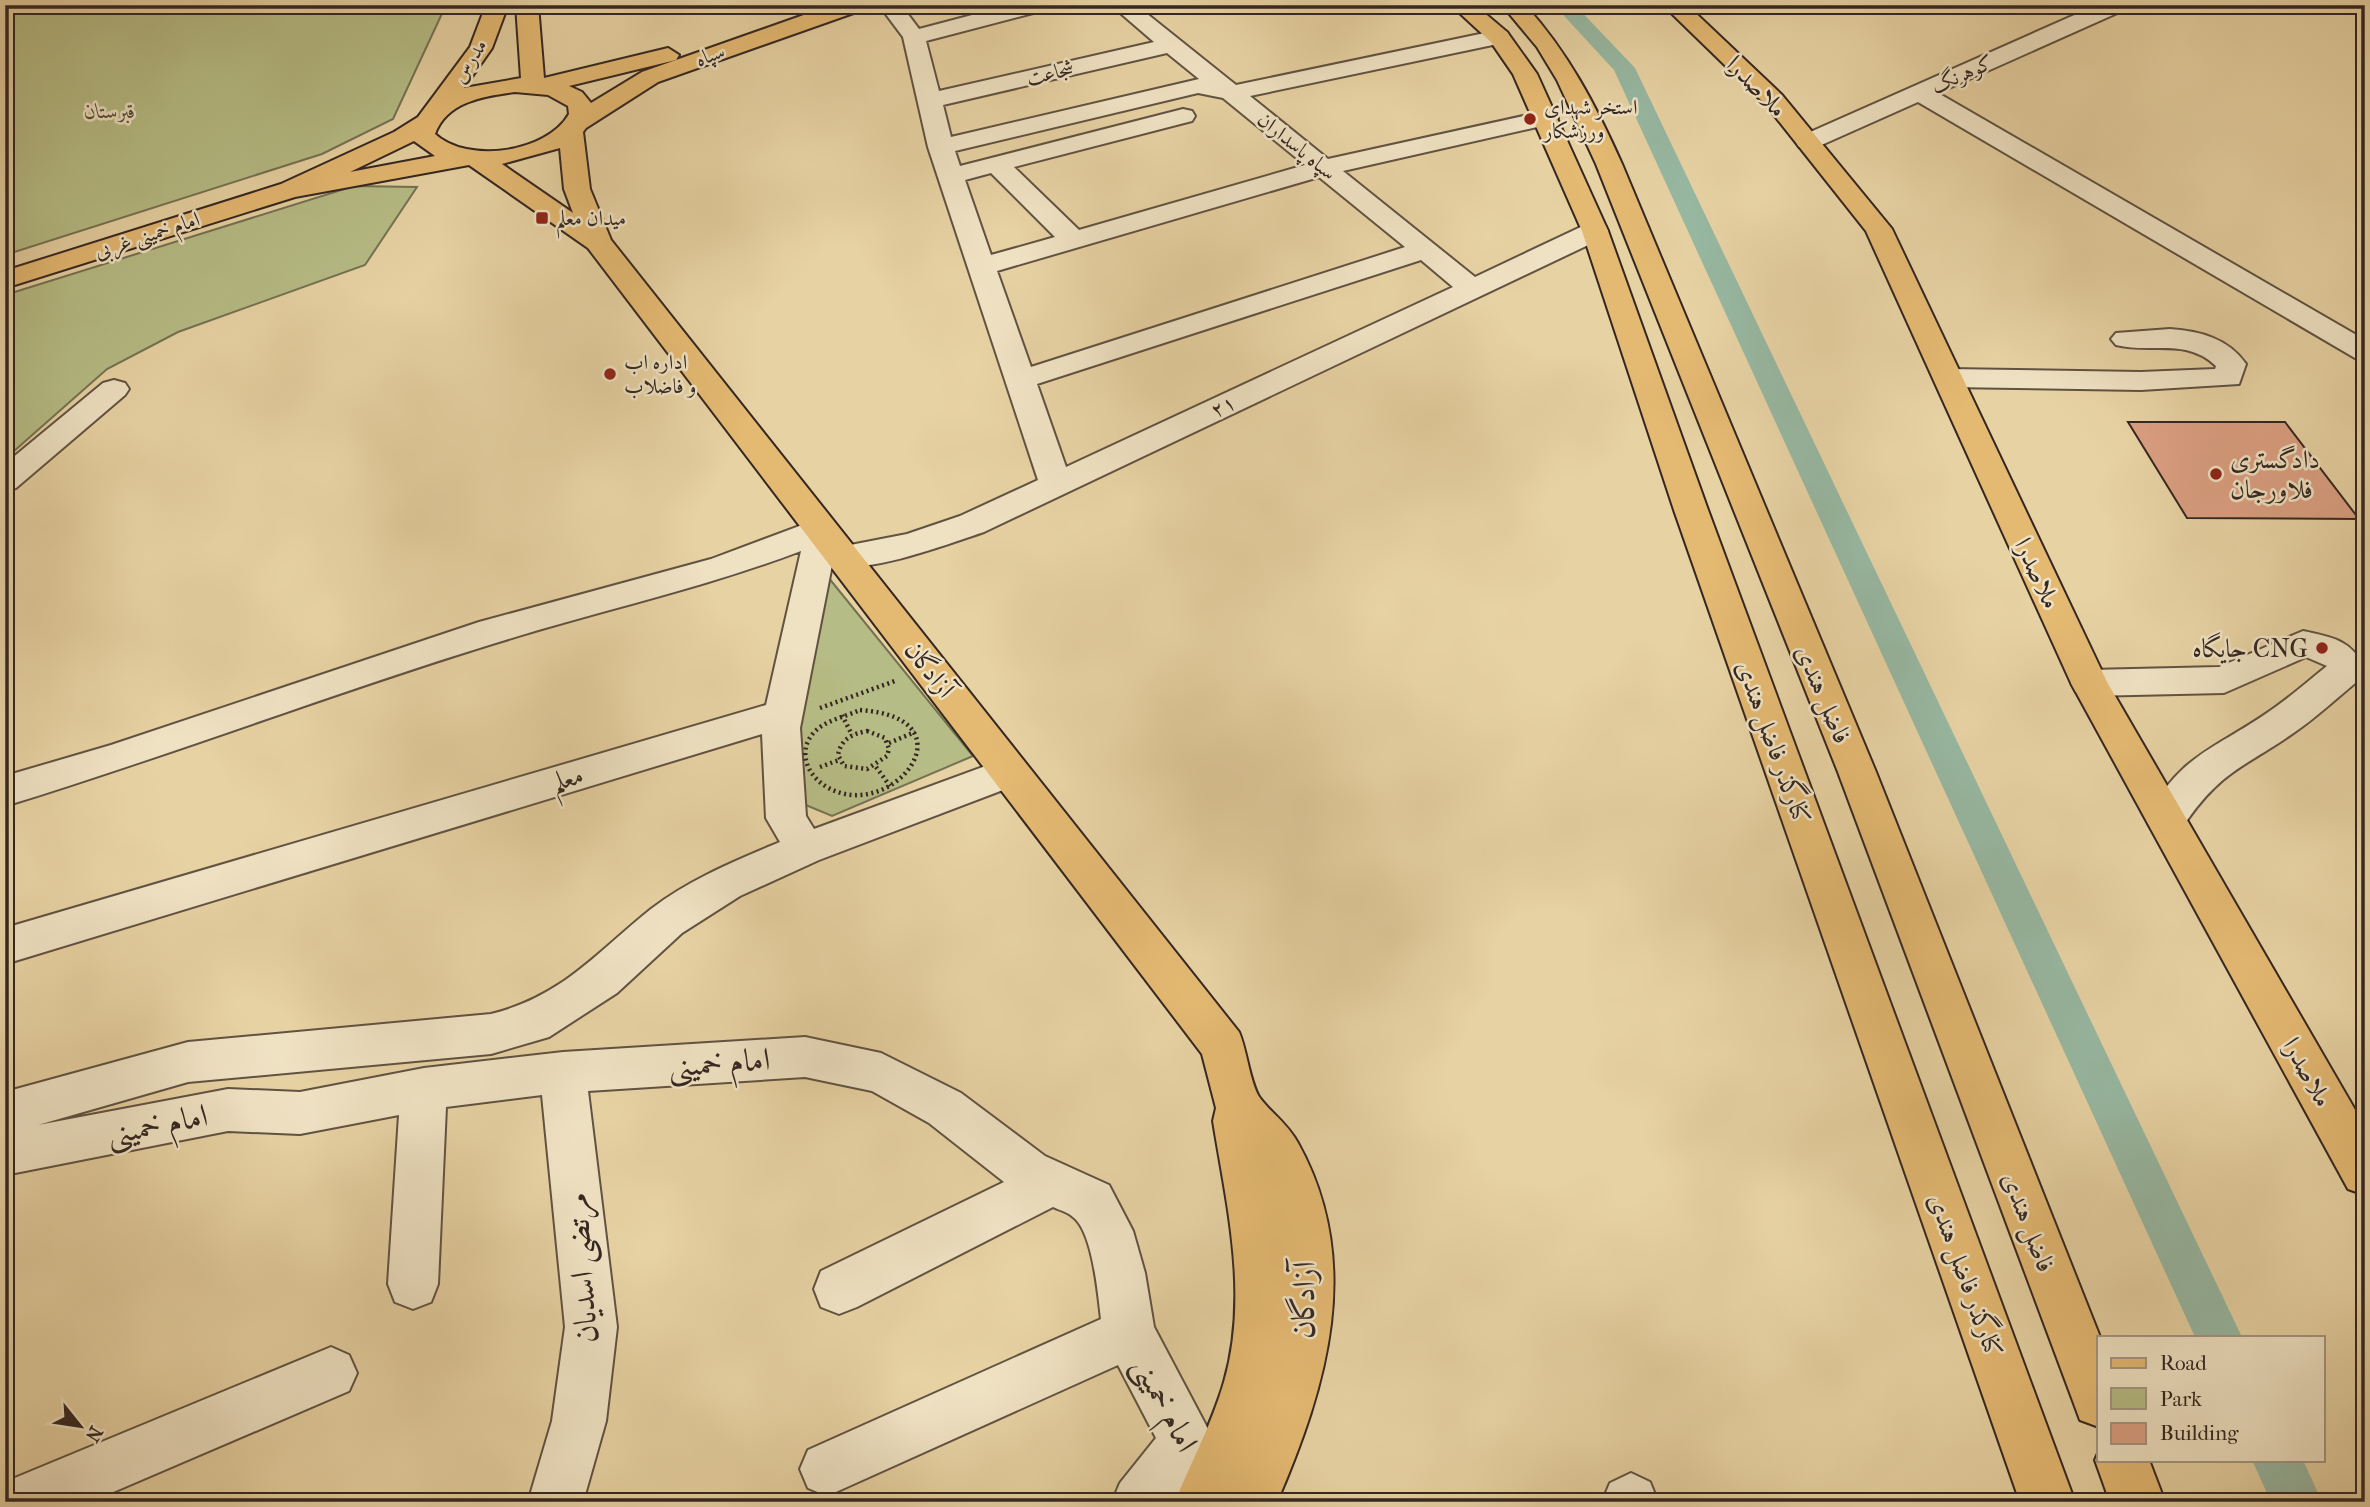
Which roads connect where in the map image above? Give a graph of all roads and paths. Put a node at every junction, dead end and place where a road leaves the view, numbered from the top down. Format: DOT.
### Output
graph roads {
  1 [pos="497,5"];
  2 [pos="527,5"];
  3 [pos="855,5"];
  4 [pos="890,5"];
  5 [pos="1037,5"];
  6 [pos="1122,5"];
  7 [pos="1462,5"];
  8 [pos="1674,5"];
  9 [pos="2116,5"];
  10 [pos="821,6"];
  11 [pos="1506,21"];
  12 [pos="914,37"];
  13 [pos="1172,45"];
  14 [pos="537,86"];
  15 [pos="1919,92"];
  16 [pos="1231,93"];
  17 [pos="928,101"];
  18 [pos="429,118"];
  19 [pos="1546,118"];
  20 [pos="573,127"];
  21 [pos="1808,142"];
  22 [pos="941,148"];
  23 [pos="472,158"];
  24 [pos="997,165"];
  25 [pos="1323,168"];
  26 [pos="951,176"];
  27 [pos="290,190"];
  28 [pos="1595,231"];
  29 [pos="1074,240"];
  30 [pos="598,242"];
  31 [pos="1425,250"];
  32 [pos="981,267"];
  33 [pos="5,281"];
  34 [pos="1471,287"];
  35 [pos="2126,339"];
  36 [pos="2365,352"];
  37 [pos="1948,378"];
  38 [pos="1020,380"];
  39 [pos="114,389"];
  40 [pos="5,481"];
  41 [pos="1056,485"];
  42 [pos="832,543"];
  43 [pos="888,671"];
  44 [pos="895,681"];
  45 [pos="2089,683"];
  46 [pos="903,692"];
  47 [pos="820,696"];
  48 [pos="783,714"];
  49 [pos="842,715"];
  50 [pos="915,733"];
  51 [pos="852,735"];
  52 [pos="888,743"];
  53 [pos="876,766"];
  54 [pos="1010,772"];
  55 [pos="890,786"];
  56 [pos="5,791"];
  57 [pos="2166,819"];
  58 [pos="805,849"];
  59 [pos="5,946"];
  60 [pos="563,1072"];
  61 [pos="424,1089"];
  62 [pos="5,1113"];
  63 [pos="2358,1146"];
  64 [pos="5,1153"];
  65 [pos="1052,1183"];
  66 [pos="413,1284"];
  67 [pos="839,1289"];
  68 [pos="1129,1333"];
  69 [pos="331,1373"];
  70 [pos="2097,1396"];
  71 [pos="2123,1462"];
  72 [pos="827,1469"];
  73 [pos="1212,1483"];
  74 [pos="24,1502"];
  75 [pos="555,1502"];
  76 [pos="1139,1502"];
  77 [pos="2048,1502"];
  78 [pos="2138,1502"];
  1 -- 18 [label="main road, مدرس"];
  2 -- 14 [label="main road, مدرس"];
  3 -- 20 [label="main road, سپاه"];
  4 -- 12 [label="street"];
  5 -- 12 [label="street"];
  6 -- 13 [label="street, سپاه پاسداران"];
  7 -- 11 [label="main road, کنارگذر فاضل هندی"];
  8 -- 21 [label="main road, ملاصدرا"];
  9 -- 15 [label="street, کوهرنگ"];
  10 -- 14 [label="main road, سپاه"];
  11 -- 16 [label="street"];
  11 -- 19 [label="main road, کنارگذر فاضل هندی"];
  11 -- 70 [label="main road, فاضل هندی"];
  12 -- 17 [label="street"];
  13 -- 16 [label="street, سپاه پاسداران"];
  13 -- 17 [label="street, شجاعت"];
  14 -- 18 [label="main road"];
  14 -- 20 [label="main road"];
  15 -- 21 [label="street, کوهرنگ"];
  15 -- 36 [label="street"];
  16 -- 22 [label="street"];
  16 -- 24 [label="street"];
  16 -- 25 [label="street, سپاه پاسداران"];
  17 -- 22 [label="street"];
  18 -- 23 [label="main road"];
  18 -- 27 [label="main road, امام خمینی غربی"];
  19 -- 25 [label="street"];
  19 -- 28 [label="main road, کنارگذر فاضل هندی"];
  20 -- 23 [label="main road"];
  20 -- 30 [label="main road"];
  21 -- 37 [label="main road, ملاصدرا"];
  22 -- 26 [label="street"];
  23 -- 27 [label="main road, امام خمینی غربی"];
  23 -- 30 [label="main road"];
  24 -- 26 [label="street"];
  24 -- 29 [label="street"];
  25 -- 29 [label="street"];
  25 -- 31 [label="street, سپاه پاسداران"];
  26 -- 32 [label="street"];
  27 -- 33 [label="main road, امام خمینی غربی"];
  28 -- 34 [label="street, ۲۱"];
  28 -- 77 [label="main road, کنارگذر فاضل هندی"];
  29 -- 32 [label="street"];
  30 -- 42 [label="main road, آزادگان"];
  31 -- 34 [label="street, سپاه پاسداران"];
  31 -- 38 [label="street"];
  32 -- 38 [label="street"];
  34 -- 41 [label="street, ۲۱"];
  35 -- 37 [label="street"];
  37 -- 45 [label="main road, ملاصدرا"];
  38 -- 41 [label="street"];
  39 -- 40 [label="street"];
  41 -- 42 [label="street, ۲۱"];
  42 -- 48 [label="street"];
  42 -- 54 [label="main road, آزادگان"];
  42 -- 56 [label="street, ۲۱"];
  43 -- 44 [label="path"];
  44 -- 46 [label="path"];
  44 -- 47 [label="path"];
  45 -- 57 [label="main road, ملاصدرا"];
  45 -- 57 [label="street"];
  48 -- 58 [label="street"];
  48 -- 59 [label="street, معلم"];
  49 -- 50 [label="path"];
  49 -- 51 [label="path"];
  49 -- 55 [label="path"];
  50 -- 52 [label="path"];
  50 -- 55 [label="path"];
  51 -- 52 [label="path"];
  51 -- 53 [label="path"];
  52 -- 53 [label="path"];
  53 -- 55 [label="path"];
  54 -- 58 [label="street"];
  54 -- 73 [label="main road, آزادگان"];
  57 -- 63 [label="main road, ملاصدرا"];
  58 -- 62 [label="street"];
  60 -- 61 [label="street, امام خمینی"];
  60 -- 65 [label="street, امام خمینی"];
  60 -- 75 [label="street, مرتضی اسدیان"];
  61 -- 64 [label="street, امام خمینی"];
  61 -- 66 [label="street"];
  65 -- 67 [label="street"];
  65 -- 68 [label="street, امام خمینی"];
  68 -- 72 [label="street"];
  68 -- 73 [label="street, امام خمینی"];
  69 -- 74 [label="street"];
  71 -- 78 [label="main road"];
  73 -- 76 [label="street"];
}
